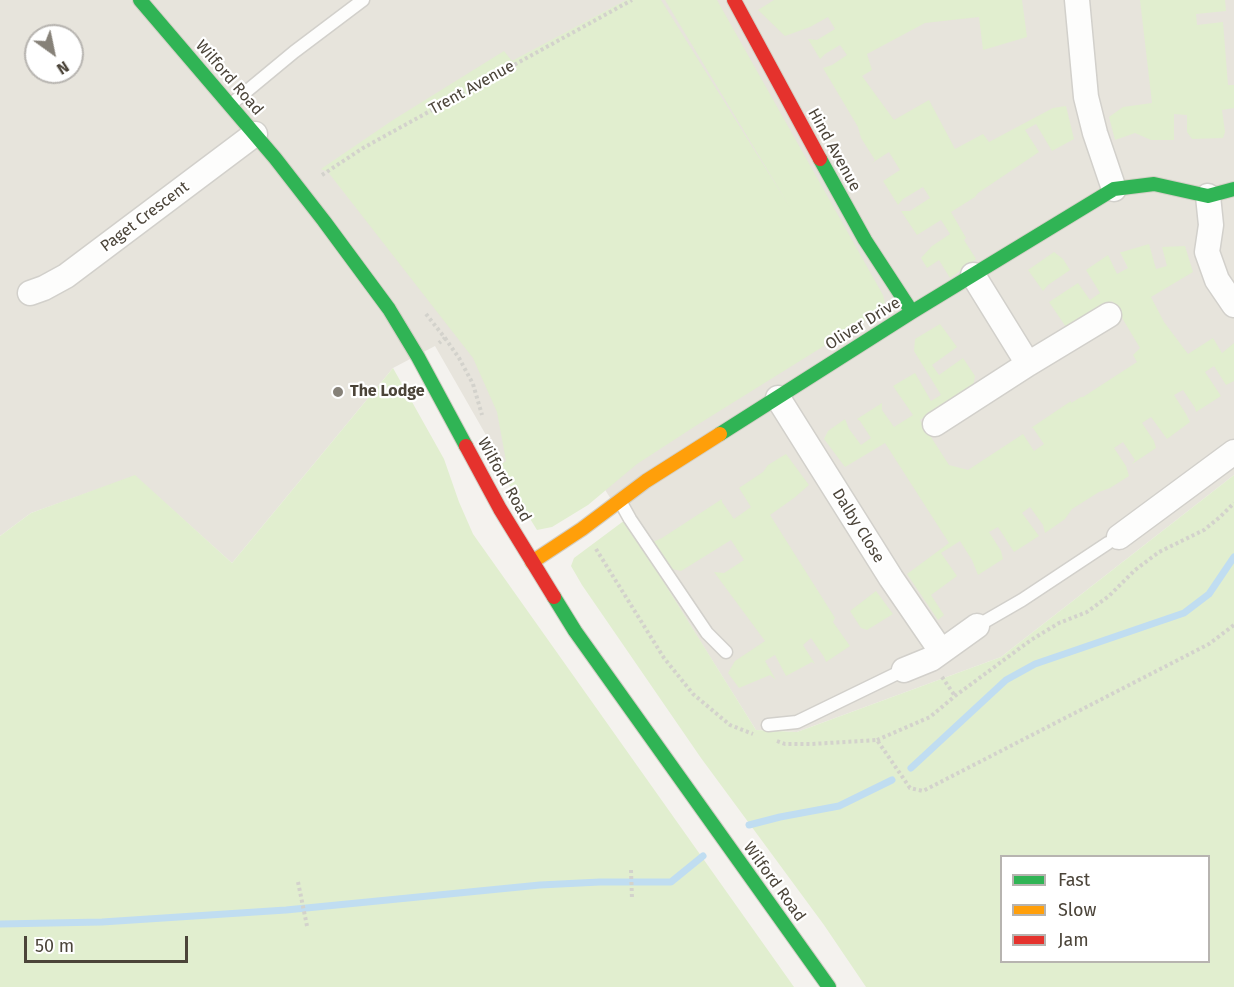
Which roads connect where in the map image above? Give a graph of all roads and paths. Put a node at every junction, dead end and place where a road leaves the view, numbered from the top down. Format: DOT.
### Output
graph roads {
  1 [pos="363,0"];
  2 [pos="632,0"];
  3 [pos="734,0"];
  4 [pos="1077,0"];
  5 [pos="147,2"];
  6 [pos="230,105"];
  7 [pos="255,134"];
  8 [pos="315,180"];
  9 [pos="1114,189"];
  10 [pos="1234,189"];
  11 [pos="1208,196"];
  12 [pos="973,275"];
  13 [pos="30,293"];
  14 [pos="1234,305"];
  15 [pos="912,312"];
  16 [pos="1109,315"];
  17 [pos="1028,364"];
  18 [pos="778,398"];
  19 [pos="934,424"];
  20 [pos="1234,452"];
  21 [pos="620,501"];
  22 [pos="1234,503"];
  23 [pos="1113,540"];
  24 [pos="532,562"];
  25 [pos="977,626"];
  26 [pos="941,651"];
  27 [pos="726,652"];
  28 [pos="904,670"];
  29 [pos="768,724"];
  30 [pos="877,740"];
  31 [pos="631,871"];
  32 [pos="298,882"];
  33 [pos="632,896"];
  34 [pos="308,926"];
  35 [pos="829,987"];
  1 -- 6 [label="lane"];
  2 -- 8 [label="path, Trent Avenue"];
  3 -- 15 [label="main road, Hind Avenue"];
  4 -- 9 [label="street"];
  5 -- 6 [label="main road, Wilford Road"];
  6 -- 7 [label="main road, Wilford Road"];
  7 -- 13 [label="street, Paget Crescent"];
  7 -- 24 [label="main road, Wilford Road"];
  9 -- 11 [label="main road, Oliver Drive"];
  9 -- 12 [label="main road, Oliver Drive"];
  10 -- 11 [label="main road, Oliver Drive"];
  11 -- 14 [label="street"];
  12 -- 15 [label="main road, Oliver Drive"];
  12 -- 17 [label="street"];
  15 -- 18 [label="main road, Oliver Drive"];
  16 -- 17 [label="street"];
  17 -- 19 [label="street"];
  18 -- 21 [label="main road, Oliver Drive"];
  18 -- 26 [label="street, Dalby Close"];
  20 -- 23 [label="street"];
  21 -- 24 [label="main road, Oliver Drive"];
  21 -- 27 [label="lane"];
  22 -- 30 [label="path"];
  23 -- 25 [label="lane"];
  24 -- 35 [label="main road, Wilford Road"];
  25 -- 26 [label="street"];
  26 -- 28 [label="street"];
  28 -- 29 [label="lane"];
  31 -- 33 [label="path"];
  32 -- 34 [label="path"];
}
